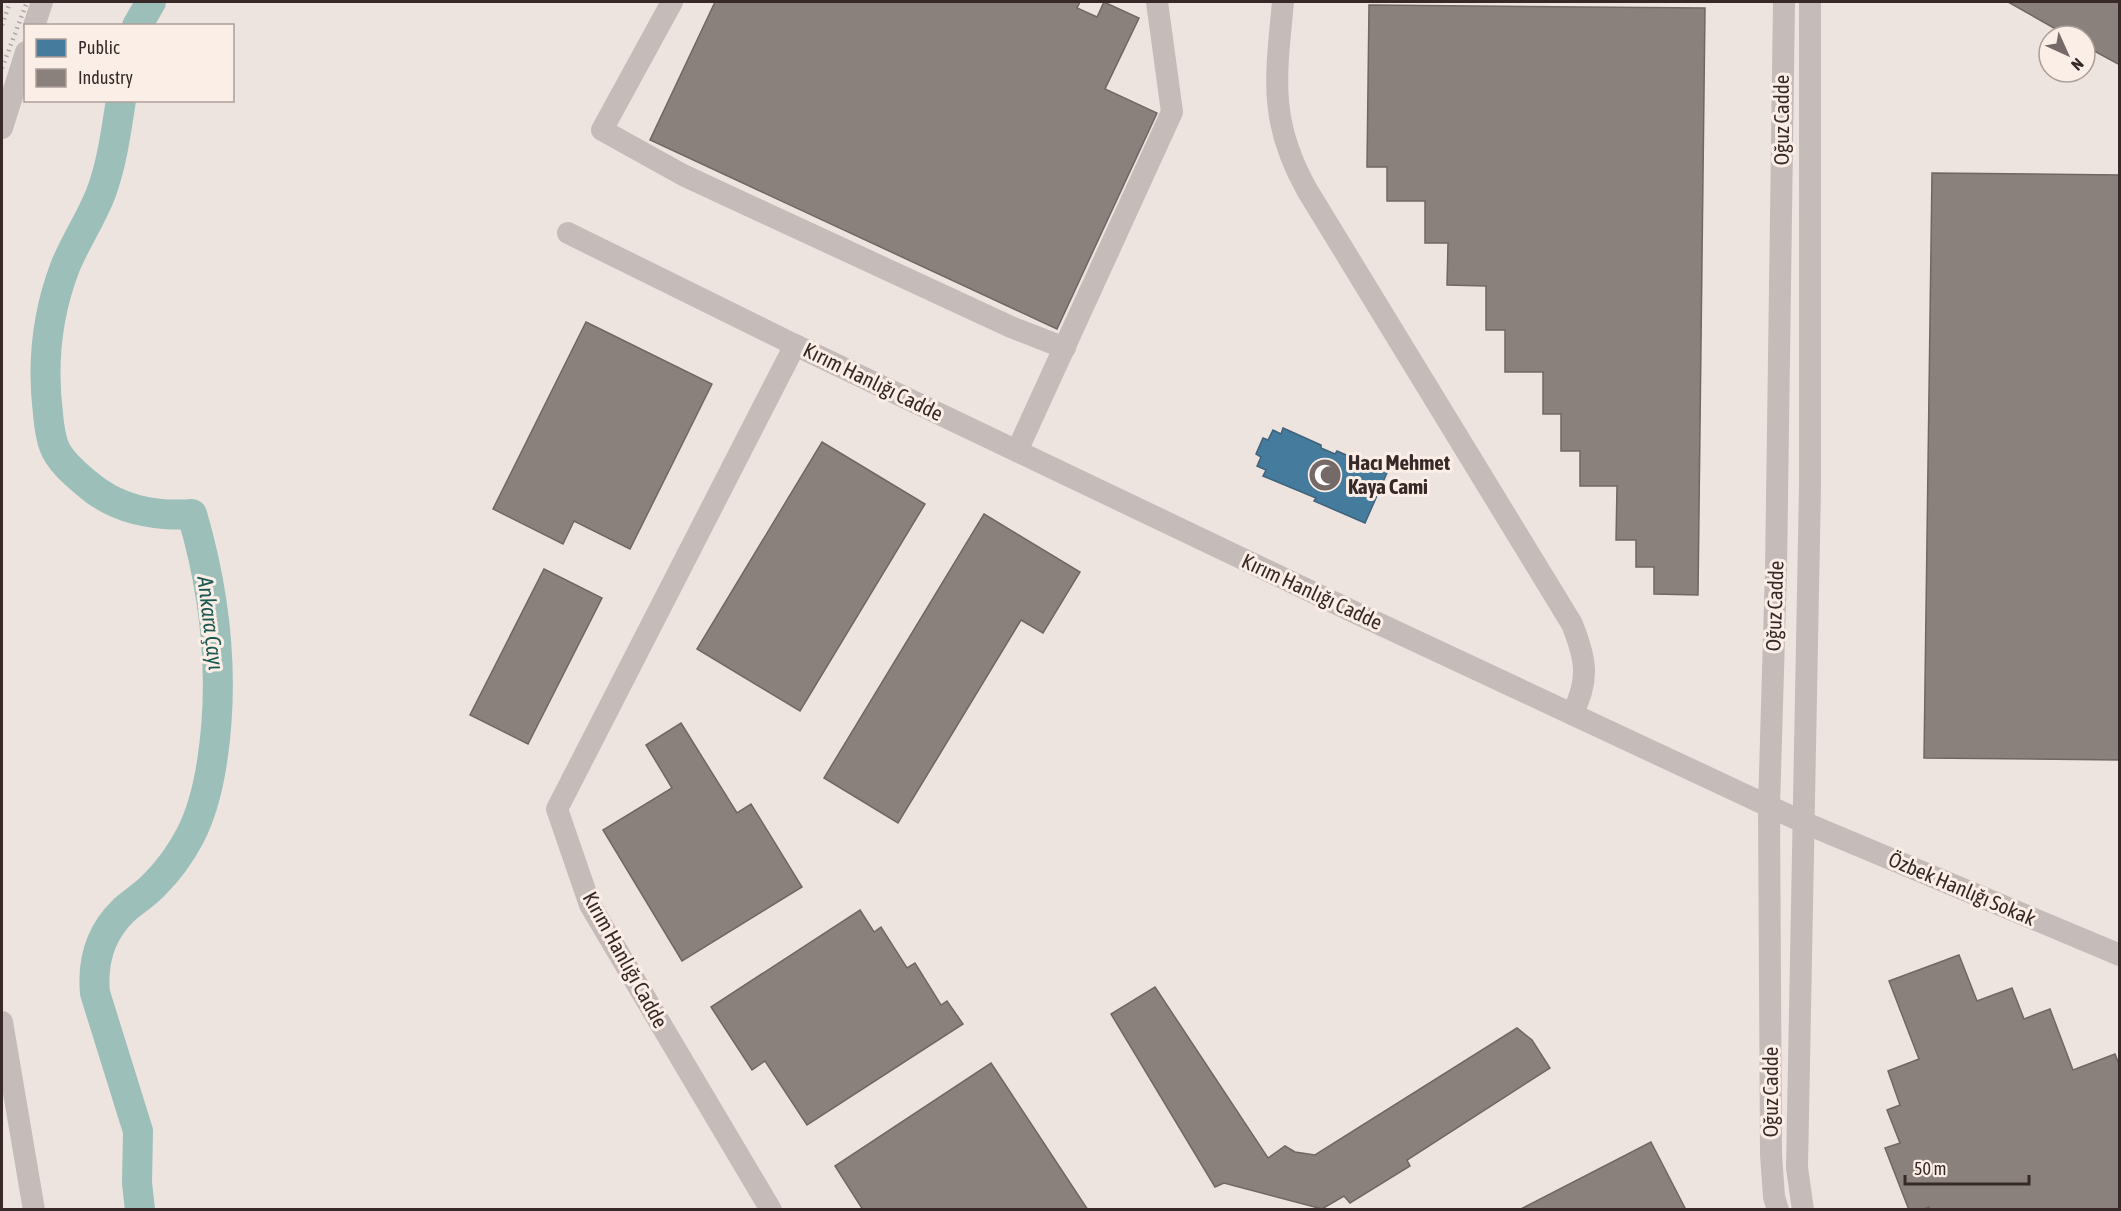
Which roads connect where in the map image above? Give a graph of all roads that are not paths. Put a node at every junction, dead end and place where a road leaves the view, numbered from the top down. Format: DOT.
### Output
graph roads {
  1 [pos="42,2"];
  2 [pos="672,2"];
  3 [pos="1157,2"];
  4 [pos="1283,2"];
  5 [pos="1784,2"];
  6 [pos="1810,2"];
  7 [pos="35,24"];
  8 [pos="24,58"];
  9 [pos="2,128"];
  10 [pos="568,233"];
  11 [pos="795,345"];
  12 [pos="1065,348"];
  13 [pos="1017,452"];
  14 [pos="1572,714"];
  15 [pos="1770,807"];
  16 [pos="1805,823"];
  17 [pos="2120,956"];
  18 [pos="2,1022"];
  19 [pos="34,1209"];
  20 [pos="771,1209"];
  21 [pos="1778,1209"];
  22 [pos="1803,1209"];
  1 -- 7 [label="street"];
  2 -- 12 [label="street"];
  3 -- 12 [label="street"];
  4 -- 14 [label="street"];
  5 -- 15 [label="street, Oğuz Cadde"];
  6 -- 16 [label="street, Oğuz Cadde"];
  8 -- 9 [label="street"];
  10 -- 11 [label="street"];
  11 -- 13 [label="street, Kırım Hanlığı Cadde"];
  11 -- 20 [label="street, Kırım Hanlığı Cadde"];
  12 -- 13 [label="street"];
  13 -- 14 [label="street, Kırım Hanlığı Cadde"];
  14 -- 15 [label="street, Kırım Hanlığı Cadde"];
  15 -- 16 [label="street, Özbek Hanlığı Sokak"];
  15 -- 21 [label="street, Oğuz Cadde"];
  16 -- 17 [label="street, Özbek Hanlığı Sokak"];
  16 -- 22 [label="street, Oğuz Cadde"];
  18 -- 19 [label="street"];
}
